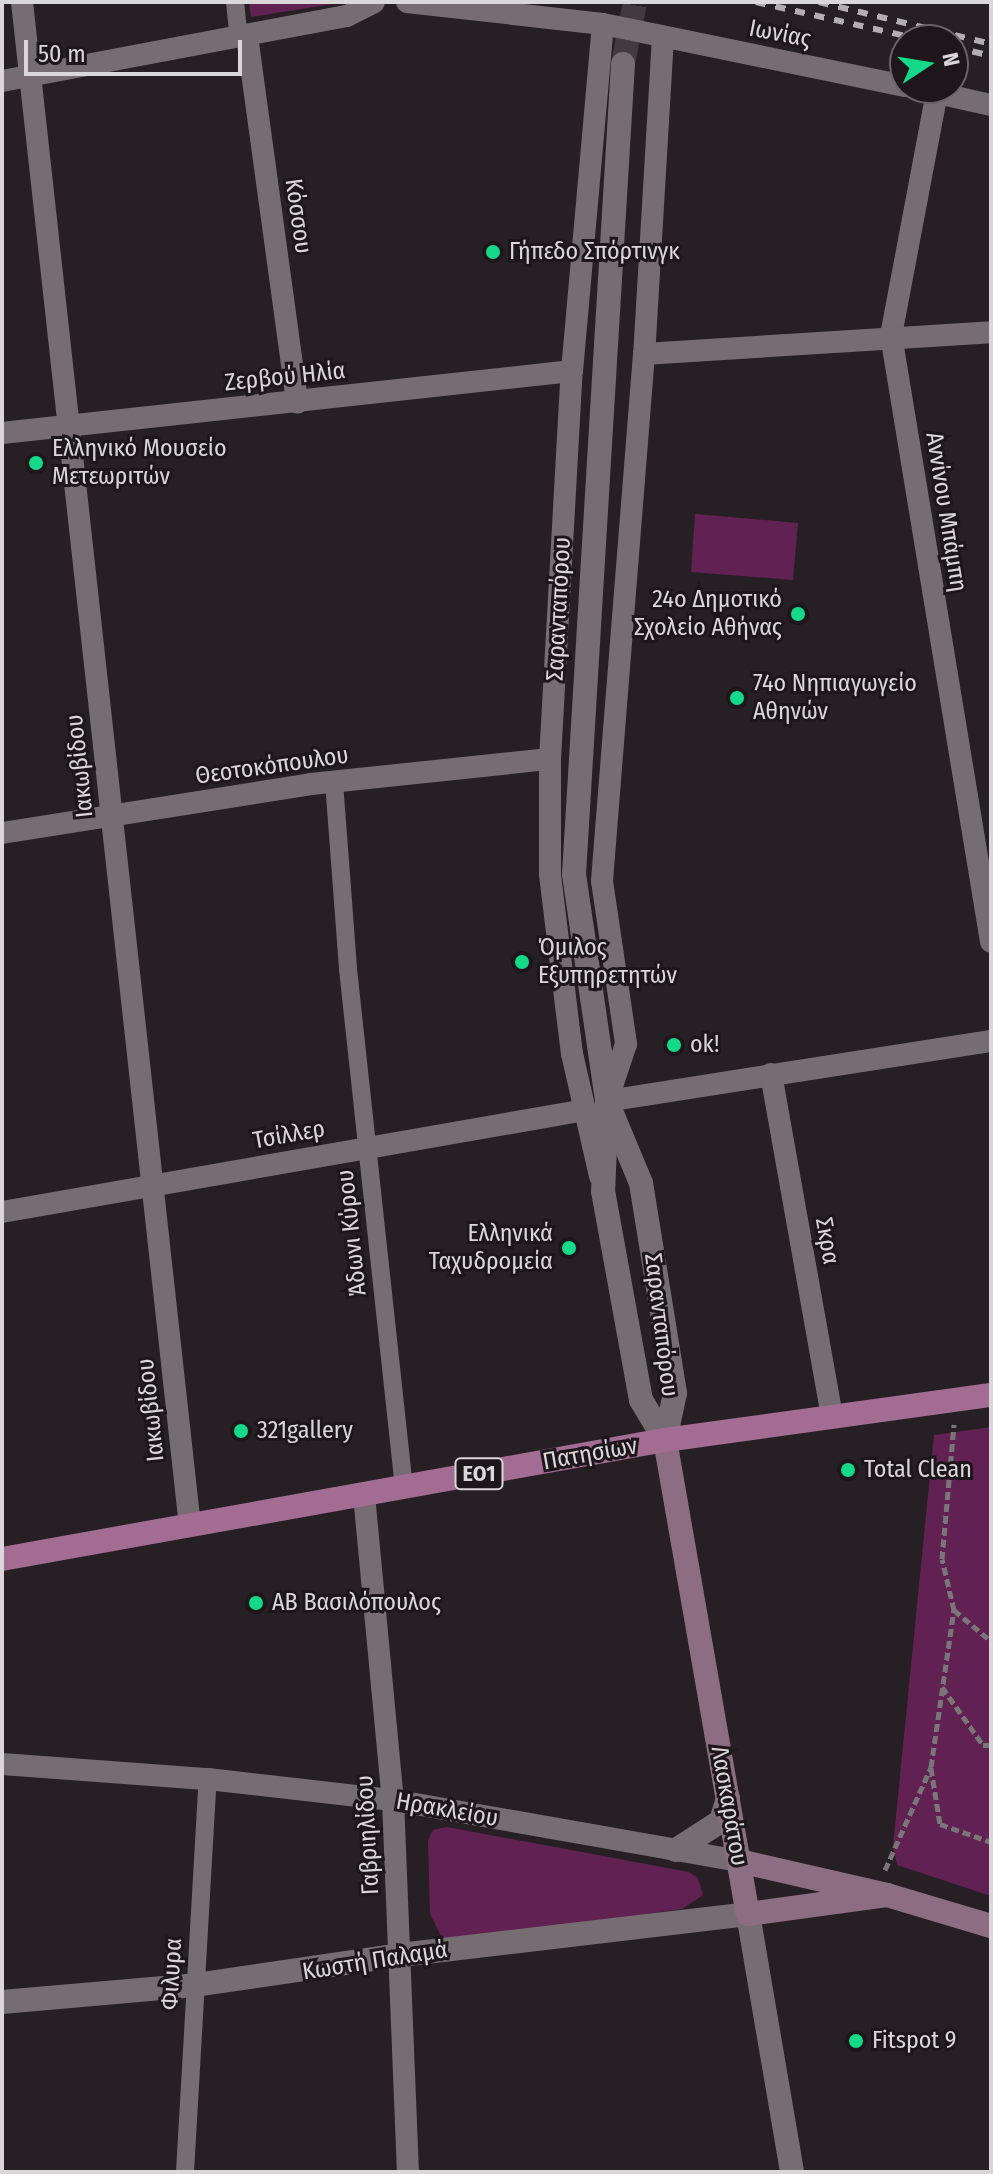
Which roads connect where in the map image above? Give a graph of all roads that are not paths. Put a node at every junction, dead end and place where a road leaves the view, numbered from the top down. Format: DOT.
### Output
graph roads {
  1 [pos="22,2"];
  2 [pos="235,2"];
  3 [pos="374,2"];
  4 [pos="407,2"];
  5 [pos="603,24"];
  6 [pos="243,37"];
  7 [pos="663,37"];
  8 [pos="623,64"];
  9 [pos="30,78"];
  10 [pos="2,81"];
  11 [pos="889,83"];
  12 [pos="969,100"];
  13 [pos="924,104"];
  14 [pos="991,105"];
  15 [pos="991,332"];
  16 [pos="891,335"];
  17 [pos="644,354"];
  18 [pos="572,371"];
  19 [pos="297,403"];
  20 [pos="68,423"];
  21 [pos="2,433"];
  22 [pos="550,759"];
  23 [pos="334,782"];
  24 [pos="112,816"];
  25 [pos="2,833"];
  26 [pos="991,942"];
  27 [pos="991,1041"];
  28 [pos="771,1074"];
  29 [pos="596,1105"];
  30 [pos="367,1148"];
  31 [pos="153,1185"];
  32 [pos="2,1212"];
  33 [pos="991,1395"];
  34 [pos="832,1417"];
  35 [pos="665,1440"];
  36 [pos="404,1488"];
  37 [pos="364,1495"];
  38 [pos="190,1525"];
  39 [pos="2,1559"];
  40 [pos="2,1764"];
  41 [pos="208,1779"];
  42 [pos="728,1798"];
  43 [pos="393,1800"];
  44 [pos="676,1850"];
  45 [pos="739,1861"];
  46 [pos="881,1894"];
  47 [pos="748,1914"];
  48 [pos="991,1926"];
  49 [pos="400,1955"];
  50 [pos="195,1985"];
  51 [pos="2,2002"];
  52 [pos="185,2172"];
  53 [pos="408,2172"];
  54 [pos="792,2172"];
  1 -- 9 [label="street, Ιακωβίδου"];
  2 -- 6 [label="street, Κόσσου"];
  3 -- 6 [label="street"];
  4 -- 5 [label="street, Ιωνίας"];
  5 -- 7 [label="street, Ιωνίας"];
  5 -- 18 [label="street, Σαρανταπόρου"];
  6 -- 9 [label="street"];
  6 -- 19 [label="street, Κόσσου"];
  7 -- 11 [label="street, Ιωνίας"];
  7 -- 17 [label="street, Σαρανταπόρου"];
  8 -- 29 [label="street, Σαρανταπόρου"];
  9 -- 10 [label="street"];
  9 -- 20 [label="street, Ιακωβίδου"];
  12 -- 14 [label="street"];
  13 -- 16 [label="street, Αννίνου Μπάμπη"];
  15 -- 16 [label="street"];
  16 -- 17 [label="street"];
  16 -- 26 [label="street, Αννίνου Μπάμπη"];
  17 -- 29 [label="street, Σαρανταπόρου"];
  18 -- 19 [label="street, Ζερβού Ηλία"];
  18 -- 22 [label="street, Σαρανταπόρου"];
  19 -- 20 [label="street, Ζερβού Ηλία"];
  20 -- 21 [label="street, Ζερβού Ηλία"];
  20 -- 24 [label="street, Ιακωβίδου"];
  22 -- 23 [label="street, Θεοτοκόπουλου"];
  22 -- 29 [label="street, Σαρανταπόρου"];
  23 -- 24 [label="street, Θεοτοκόπουλου"];
  23 -- 30 [label="street, Άδωνι Κύρου"];
  24 -- 25 [label="street, Θεοτοκόπουλου"];
  24 -- 31 [label="street, Ιακωβίδου"];
  27 -- 28 [label="street, Τσίλλερ"];
  28 -- 29 [label="street, Τσίλλερ"];
  28 -- 34 [label="street, Σκρα"];
  29 -- 30 [label="street, Τσίλλερ"];
  29 -- 35 [label="street, Σαρανταπόρου"];
  29 -- 35 [label="street, Σαρανταπόρου"];
  30 -- 31 [label="street, Τσίλλερ"];
  30 -- 36 [label="street, Άδωνι Κύρου"];
  31 -- 32 [label="street, Τσίλλερ"];
  31 -- 38 [label="street, Ιακωβίδου"];
  33 -- 34 [label="main road, Πατησίων / ΕΟ1"];
  34 -- 35 [label="main road, Πατησίων / ΕΟ1"];
  35 -- 36 [label="main road, Πατησίων / ΕΟ1"];
  35 -- 42 [label="main road, Λασκαράτου"];
  36 -- 37 [label="main road, Πατησίων / ΕΟ1"];
  37 -- 38 [label="main road, Πατησίων / ΕΟ1"];
  37 -- 43 [label="street, Γαβριηλίδου"];
  38 -- 39 [label="main road, Πατησίων / ΕΟ1"];
  40 -- 41 [label="street, Ηρακλείου"];
  41 -- 43 [label="street, Ηρακλείου"];
  41 -- 50 [label="street, Φιλυρα"];
  42 -- 44 [label="street"];
  42 -- 45 [label="main road, Λασκαράτου"];
  43 -- 44 [label="street, Ηρακλείου"];
  43 -- 49 [label="street, Γαβριηλίδου"];
  44 -- 45 [label="street, Ηρακλείου"];
  45 -- 46 [label="main road, Ηρακλείου"];
  45 -- 47 [label="main road, Λασκαράτου"];
  46 -- 47 [label="main road, Ηρακλείου"];
  46 -- 48 [label="main road, Ηρακλείου"];
  47 -- 49 [label="street, Κωστή Παλαμά"];
  47 -- 54 [label="street, Λασκαράτου"];
  49 -- 50 [label="street, Κωστή Παλαμά"];
  49 -- 53 [label="street, Γαβριηλίδου"];
  50 -- 51 [label="street, Κωστή Παλαμά"];
  50 -- 52 [label="street, Φιλυρα"];
}
